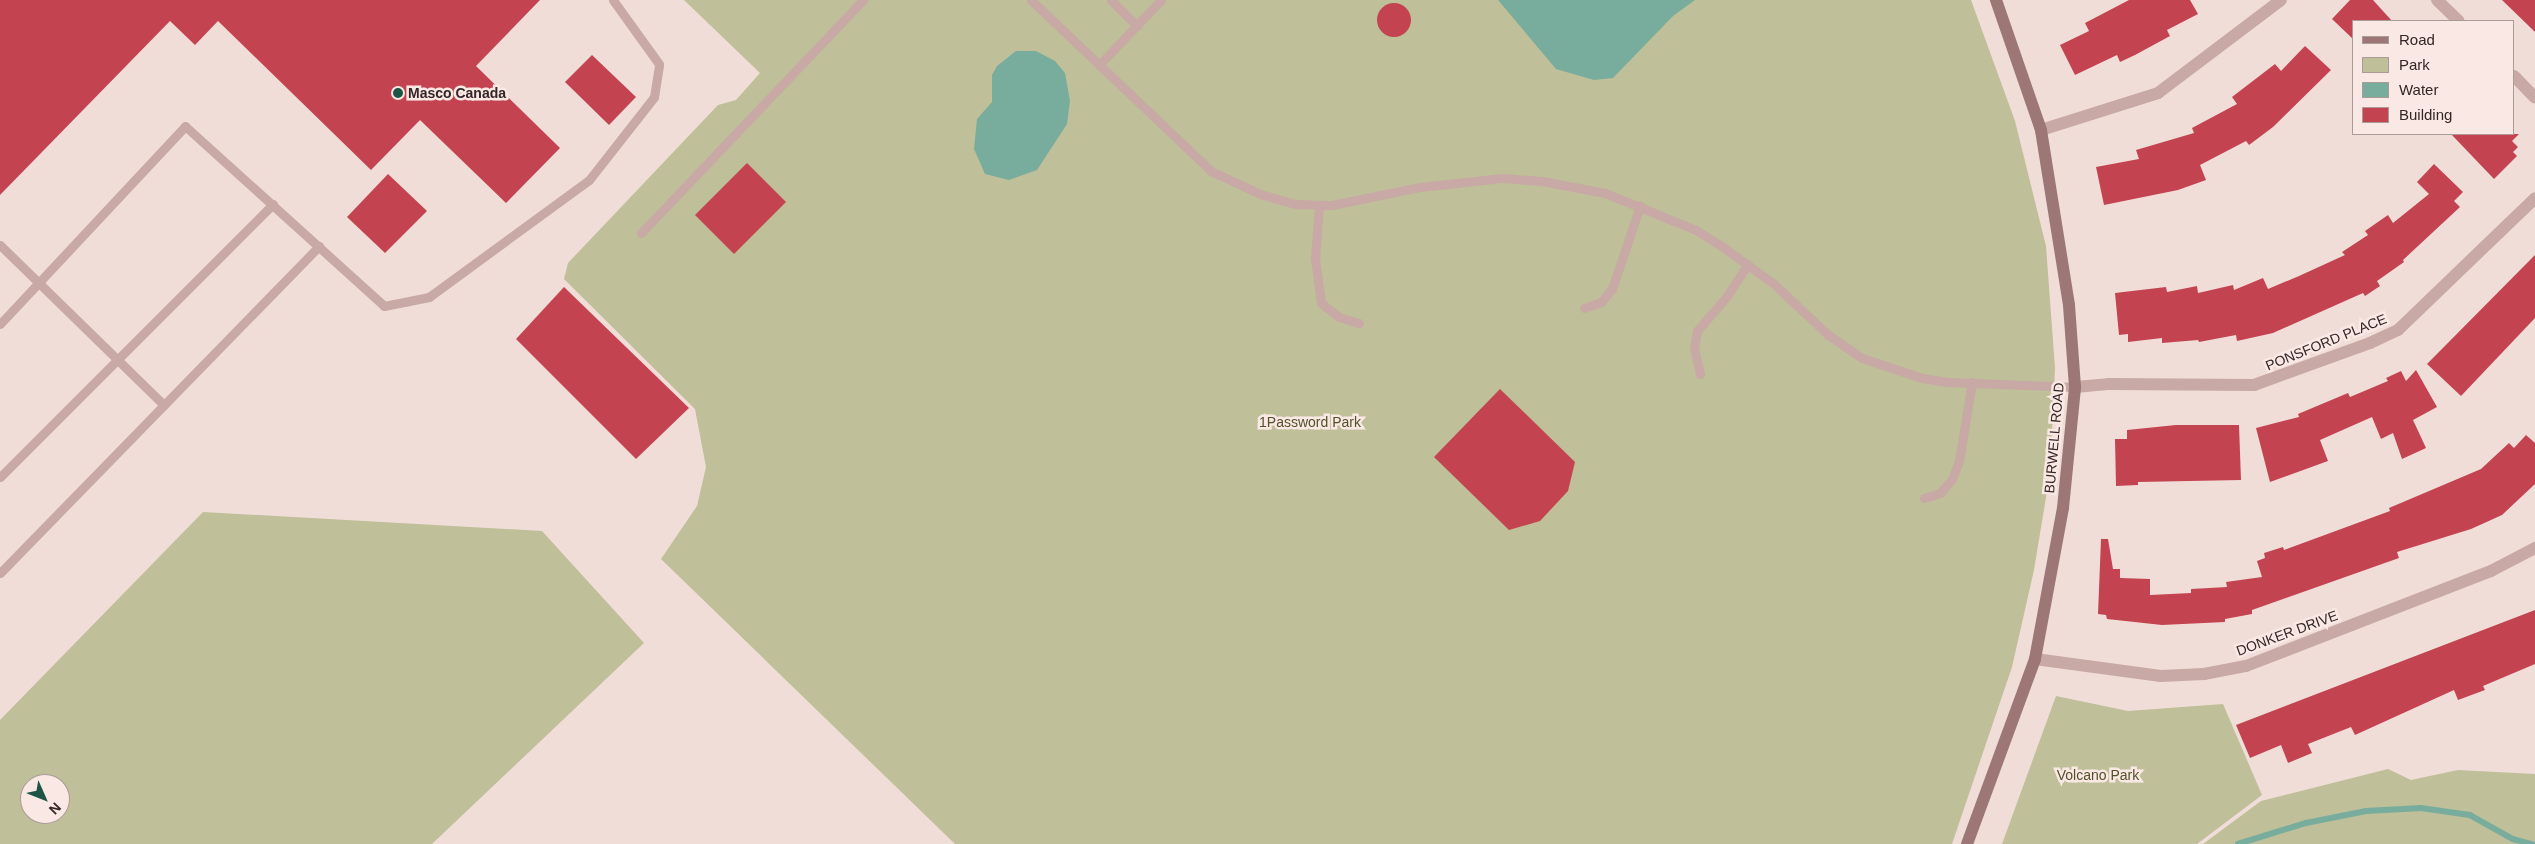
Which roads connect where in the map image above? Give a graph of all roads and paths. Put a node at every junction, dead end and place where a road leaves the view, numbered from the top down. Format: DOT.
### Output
graph roads {
  1 [pos="613,0"];
  2 [pos="863,0"];
  3 [pos="1031,0"];
  4 [pos="1111,0"];
  5 [pos="1161,0"];
  6 [pos="1996,0"];
  7 [pos="2281,0"];
  8 [pos="2438,0"];
  9 [pos="2458,20"];
  10 [pos="1137,26"];
  11 [pos="1099,65"];
  12 [pos="2515,77"];
  13 [pos="2535,98"];
  14 [pos="2041,130"];
  15 [pos="2535,198"];
  16 [pos="272,204"];
  17 [pos="1319,206"];
  18 [pos="1640,206"];
  19 [pos="641,233"];
  20 [pos="0,244"];
  21 [pos="318,246"];
  22 [pos="1748,264"];
  23 [pos="38,283"];
  24 [pos="1584,308"];
  25 [pos="1359,323"];
  26 [pos="0,324"];
  27 [pos="118,359"];
  28 [pos="1700,374"];
  29 [pos="1972,382"];
  30 [pos="2075,387"];
  31 [pos="164,404"];
  32 [pos="0,477"];
  33 [pos="1924,498"];
  34 [pos="2535,548"];
  35 [pos="0,573"];
  36 [pos="2035,659"];
  37 [pos="1967,844"];
  1 -- 21 [label="lane"];
  2 -- 19 [label="lane"];
  3 -- 11 [label="lane"];
  4 -- 10 [label="lane"];
  5 -- 10 [label="lane"];
  6 -- 14 [label="main road, BURWELL ROAD"];
  7 -- 14 [label="street"];
  8 -- 9 [label="street"];
  10 -- 11 [label="lane"];
  11 -- 17 [label="lane"];
  12 -- 13 [label="street"];
  14 -- 30 [label="main road, BURWELL ROAD"];
  15 -- 30 [label="street, PONSFORD PLACE"];
  16 -- 21 [label="lane"];
  16 -- 23 [label="lane"];
  16 -- 27 [label="lane"];
  17 -- 18 [label="lane"];
  17 -- 25 [label="lane"];
  18 -- 22 [label="lane"];
  18 -- 24 [label="lane"];
  20 -- 23 [label="lane"];
  21 -- 31 [label="lane"];
  22 -- 28 [label="lane"];
  22 -- 29 [label="lane"];
  23 -- 26 [label="lane"];
  23 -- 27 [label="lane"];
  27 -- 31 [label="lane"];
  27 -- 32 [label="lane"];
  29 -- 30 [label="lane"];
  29 -- 33 [label="lane"];
  30 -- 36 [label="main road, BURWELL ROAD"];
  31 -- 35 [label="lane"];
  34 -- 36 [label="street, DONKER DRIVE"];
  36 -- 37 [label="main road, BURWELL ROAD"];
}
